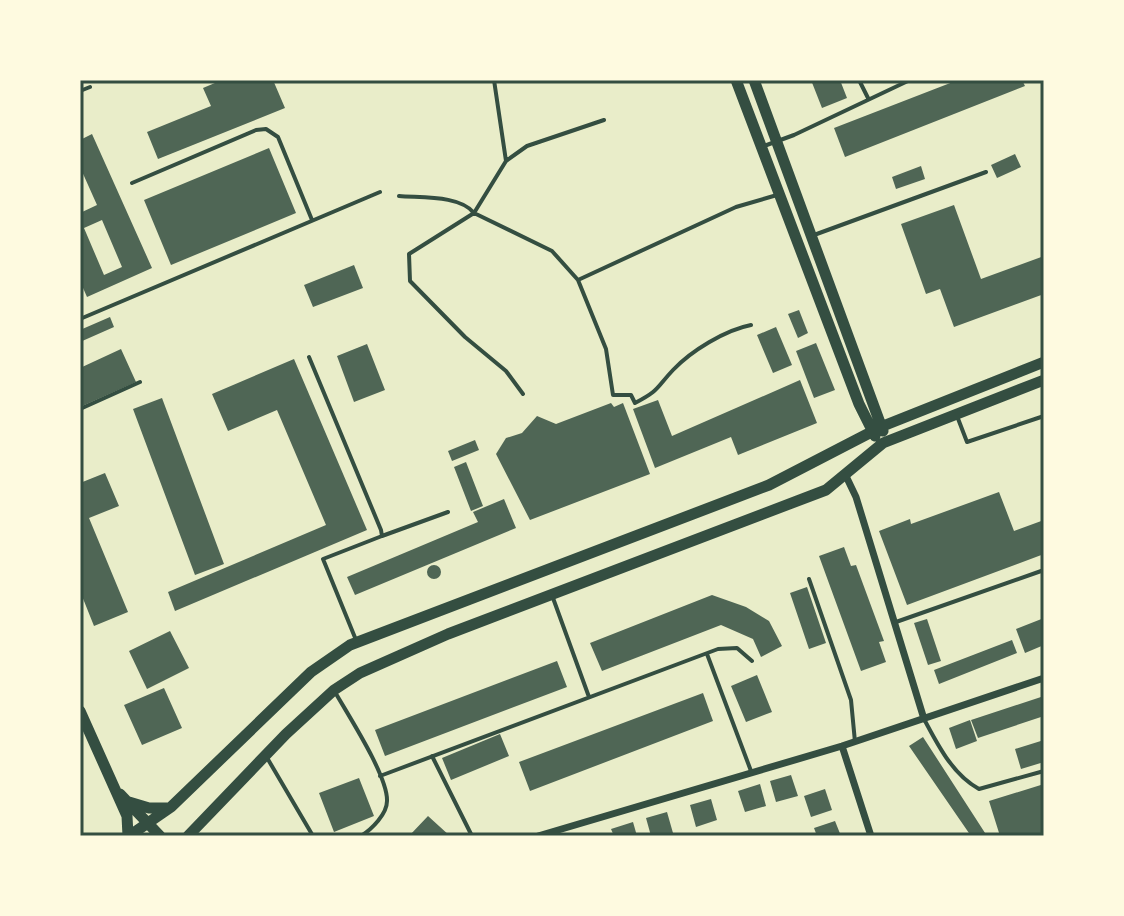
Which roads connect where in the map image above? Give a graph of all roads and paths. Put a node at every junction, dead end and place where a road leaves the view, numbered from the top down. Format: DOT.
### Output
graph roads {
  1 [pos="494,80"];
  2 [pos="736,80"];
  3 [pos="754,80"];
  4 [pos="859,80"];
  5 [pos="910,80"];
  6 [pos="90,87"];
  7 [pos="80,91"];
  8 [pos="868,98"];
  9 [pos="604,120"];
  10 [pos="777,141"];
  11 [pos="762,146"];
  12 [pos="506,161"];
  13 [pos="986,172"];
  14 [pos="132,183"];
  15 [pos="380,192"];
  16 [pos="780,195"];
  17 [pos="399,196"];
  18 [pos="474,213"];
  19 [pos="312,220"];
  20 [pos="812,236"];
  21 [pos="578,280"];
  22 [pos="80,319"];
  23 [pos="751,325"];
  24 [pos="309,357"];
  25 [pos="1044,362"];
  26 [pos="1044,380"];
  27 [pos="140,382"];
  28 [pos="523,394"];
  29 [pos="80,409"];
  30 [pos="956,412"];
  31 [pos="1044,416"];
  32 [pos="883,426"];
  33 [pos="870,432"];
  34 [pos="883,443"];
  35 [pos="845,474"];
  36 [pos="448,512"];
  37 [pos="382,536"];
  38 [pos="1044,570"];
  39 [pos="809,579"];
  40 [pos="552,595"];
  41 [pos="894,623"];
  42 [pos="357,642"];
  43 [pos="707,654"];
  44 [pos="752,661"];
  45 [pos="1044,678"];
  46 [pos="334,690"];
  47 [pos="589,697"];
  48 [pos="80,711"];
  49 [pos="924,719"];
  50 [pos="855,742"];
  51 [pos="842,746"];
  52 [pos="265,754"];
  53 [pos="432,756"];
  54 [pos="1044,771"];
  55 [pos="752,773"];
  56 [pos="380,776"];
  57 [pos="112,780"];
  58 [pos="126,800"];
  59 [pos="171,807"];
  60 [pos="148,823"];
  61 [pos="130,835"];
  62 [pos="160,836"];
  63 [pos="188,836"];
  64 [pos="313,836"];
  65 [pos="361,836"];
  66 [pos="472,836"];
  67 [pos="538,836"];
  68 [pos="871,836"];
  1 -- 12 [label="lane"];
  2 -- 11 [label="main road"];
  3 -- 10 [label="main road"];
  4 -- 8 [label="lane"];
  5 -- 8 [label="lane"];
  6 -- 7 [label="lane"];
  8 -- 10 [label="lane"];
  9 -- 12 [label="lane"];
  10 -- 11 [label="lane"];
  10 -- 20 [label="main road"];
  11 -- 16 [label="main road"];
  12 -- 18 [label="lane"];
  13 -- 20 [label="lane"];
  14 -- 19 [label="lane"];
  15 -- 19 [label="lane"];
  16 -- 21 [label="lane"];
  16 -- 33 [label="main road"];
  17 -- 18 [label="lane"];
  18 -- 21 [label="lane"];
  18 -- 28 [label="lane"];
  19 -- 22 [label="lane"];
  20 -- 32 [label="main road"];
  21 -- 23 [label="lane"];
  24 -- 37 [label="lane"];
  25 -- 32 [label="main road"];
  26 -- 30 [label="main road"];
  27 -- 29 [label="lane"];
  30 -- 31 [label="lane"];
  30 -- 34 [label="main road"];
  32 -- 33 [label="main road"];
  32 -- 34 [label="main road"];
  33 -- 34 [label="main road"];
  33 -- 42 [label="main road"];
  34 -- 35 [label="main road"];
  35 -- 40 [label="main road"];
  35 -- 41 [label="street"];
  36 -- 37 [label="lane"];
  37 -- 42 [label="lane"];
  38 -- 41 [label="lane"];
  39 -- 50 [label="lane"];
  40 -- 46 [label="main road"];
  40 -- 47 [label="lane"];
  41 -- 49 [label="street"];
  42 -- 59 [label="main road"];
  43 -- 44 [label="lane"];
  43 -- 47 [label="lane"];
  43 -- 55 [label="lane"];
  45 -- 49 [label="street"];
  46 -- 52 [label="main road"];
  46 -- 56 [label="lane"];
  47 -- 53 [label="lane"];
  48 -- 57 [label="main road"];
  49 -- 50 [label="street"];
  49 -- 54 [label="lane"];
  50 -- 51 [label="street"];
  51 -- 55 [label="street"];
  51 -- 68 [label="street"];
  52 -- 63 [label="main road"];
  52 -- 64 [label="lane"];
  53 -- 56 [label="lane"];
  53 -- 66 [label="lane"];
  55 -- 67 [label="street"];
  56 -- 65 [label="lane"];
  57 -- 58 [label="main road"];
  57 -- 61 [label="main road"];
  58 -- 59 [label="main road"];
  58 -- 60 [label="main road"];
  59 -- 60 [label="main road"];
  60 -- 61 [label="main road"];
  60 -- 62 [label="main road"];
  61 -- 62 [label="main road"];
}
